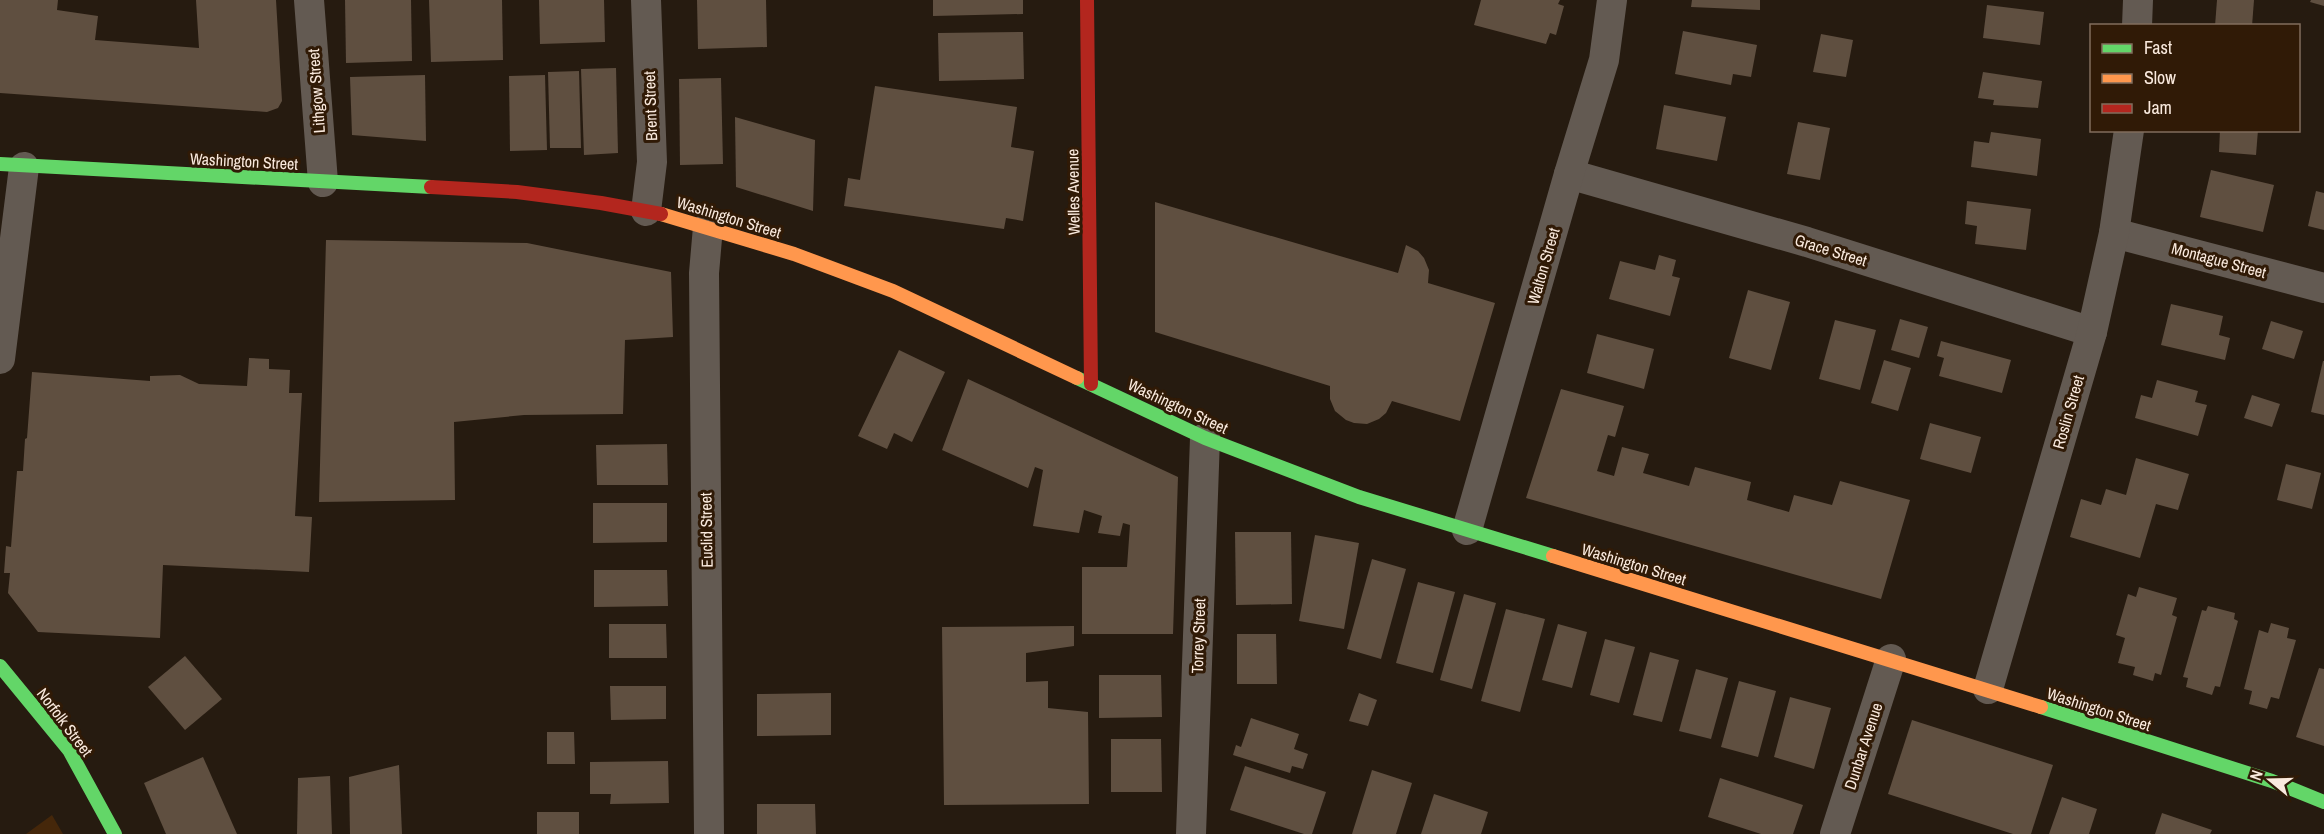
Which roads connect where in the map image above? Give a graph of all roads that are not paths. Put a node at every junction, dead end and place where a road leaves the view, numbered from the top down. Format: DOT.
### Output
graph roads {
  1 [pos="309,0"];
  2 [pos="646,0"];
  3 [pos="1087,0"];
  4 [pos="1612,0"];
  5 [pos="2138,0"];
  6 [pos="2137,24"];
  7 [pos="2129,132"];
  8 [pos="12,166"];
  9 [pos="1569,174"];
  10 [pos="322,182"];
  11 [pos="646,212"];
  12 [pos="708,227"];
  13 [pos="2114,233"];
  14 [pos="2324,288"];
  15 [pos="2092,332"];
  16 [pos="0,359"];
  17 [pos="1091,384"];
  18 [pos="1205,438"];
  19 [pos="1467,530"];
  20 [pos="1892,659"];
  21 [pos="0,666"];
  22 [pos="1988,690"];
  23 [pos="2324,802"];
  24 [pos="115,834"];
  25 [pos="709,834"];
  26 [pos="1191,834"];
  27 [pos="1835,834"];
  1 -- 10 [label="street, Lithgow Street"];
  2 -- 11 [label="street, Brent Street"];
  3 -- 17 [label="main road, Welles Avenue"];
  4 -- 9 [label="street, Walton Street"];
  5 -- 6 [label="street"];
  7 -- 13 [label="street, Roslin Street"];
  8 -- 10 [label="main road, Washington Street"];
  8 -- 16 [label="street"];
  9 -- 15 [label="street, Grace Street"];
  9 -- 19 [label="street, Walton Street"];
  10 -- 11 [label="main road, Washington Street"];
  11 -- 12 [label="main road, Washington Street"];
  12 -- 17 [label="main road, Washington Street"];
  12 -- 25 [label="street, Euclid Street"];
  13 -- 14 [label="street, Montague Street"];
  13 -- 15 [label="street, Roslin Street"];
  15 -- 22 [label="street, Roslin Street"];
  17 -- 18 [label="main road, Washington Street"];
  18 -- 19 [label="main road, Washington Street"];
  18 -- 26 [label="street, Torrey Street"];
  19 -- 20 [label="main road, Washington Street"];
  20 -- 22 [label="main road, Washington Street"];
  20 -- 27 [label="street, Dunbar Avenue"];
  21 -- 24 [label="main road, Norfolk Street"];
  22 -- 23 [label="main road, Washington Street"];
}
